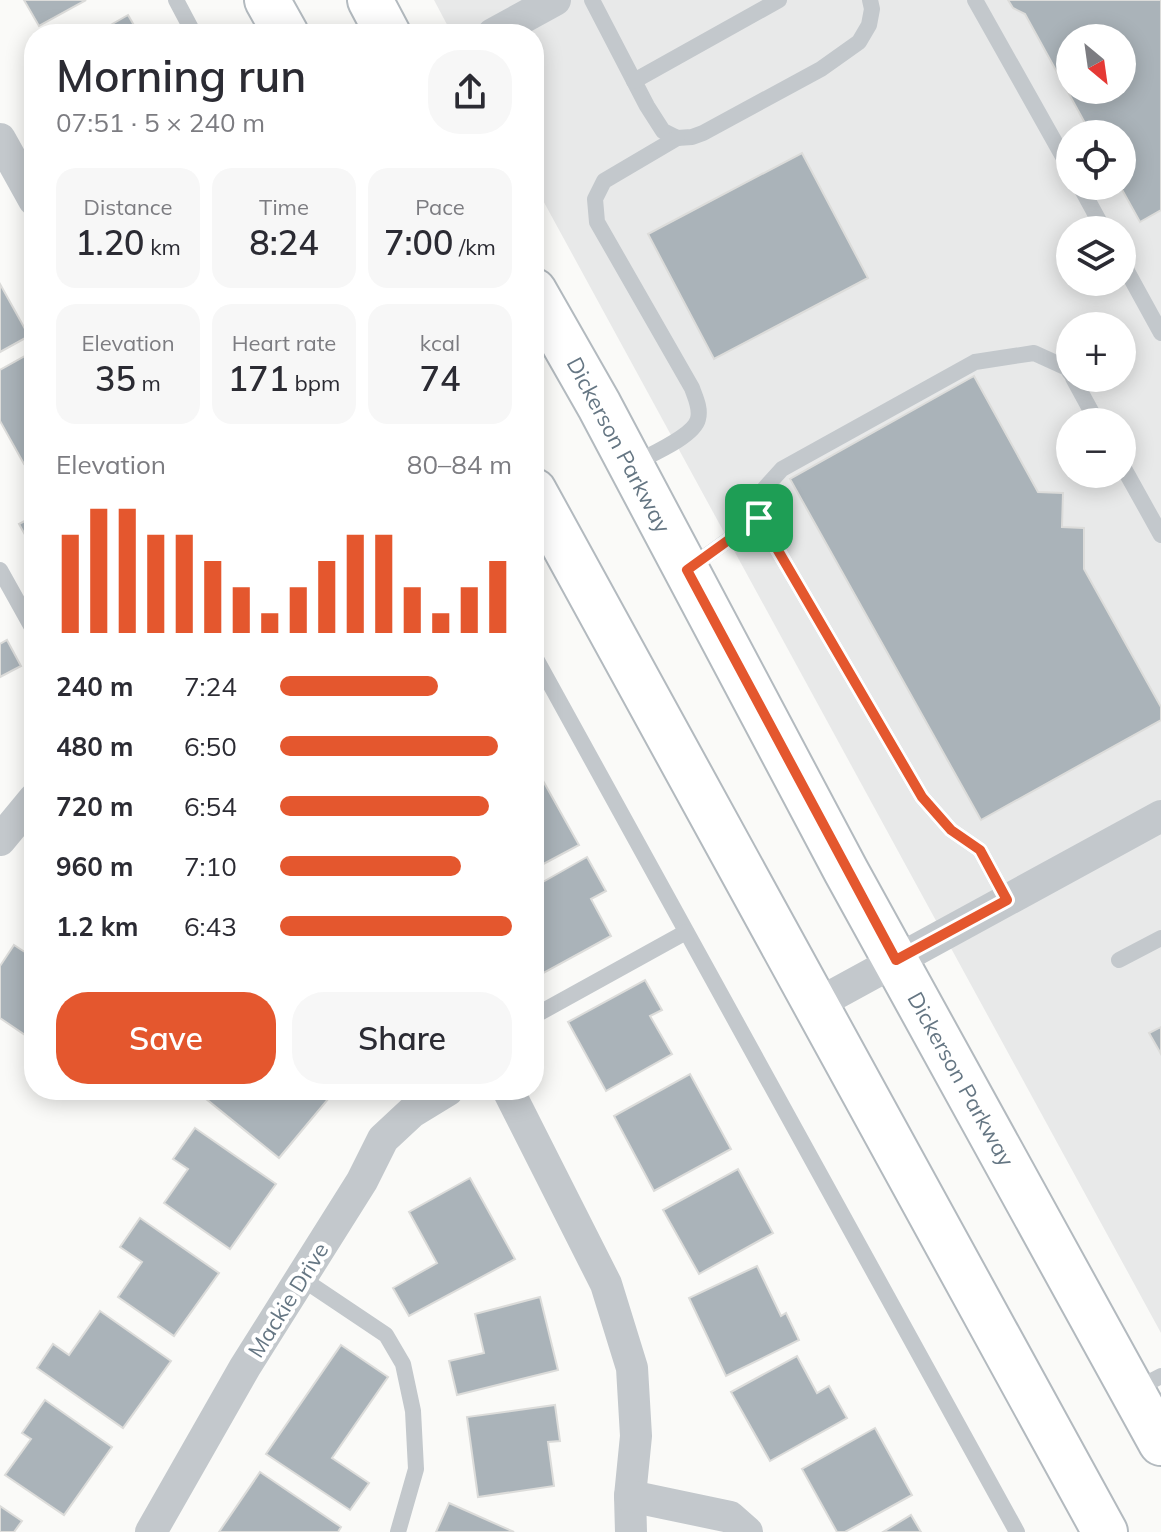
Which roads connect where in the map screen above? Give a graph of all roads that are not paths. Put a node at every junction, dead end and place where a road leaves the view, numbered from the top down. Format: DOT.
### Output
graph roads {
  1 [pos="176,0"];
  2 [pos="267,0"];
  3 [pos="370,0"];
  4 [pos="555,0"];
  5 [pos="592,0"];
  6 [pos="779,0"];
  7 [pos="870,0"];
  8 [pos="975,0"];
  9 [pos="189,24"];
  10 [pos="280,24"];
  11 [pos="383,24"];
  12 [pos="511,24"];
  13 [pos="634,81"];
  14 [pos="677,138"];
  15 [pos="0,139"];
  16 [pos="1056,144"];
  17 [pos="24,182"];
  18 [pos="1136,287"];
  19 [pos="544,309"];
  20 [pos="1161,333"];
  21 [pos="1056,363"];
  22 [pos="631,465"];
  23 [pos="1135,488"];
  24 [pos="544,509"];
  25 [pos="759,518"];
  26 [pos="1161,535"];
  27 [pos="0,570"];
  28 [pos="687,570"];
  29 [pos="24,613"];
  30 [pos="544,673"];
  31 [pos="24,811"];
  32 [pos="1161,816"];
  33 [pos="0,840"];
  34 [pos="1007,900"];
  35 [pos="686,932"];
  36 [pos="1161,938"];
  37 [pos="896,960"];
  38 [pos="1119,960"];
  39 [pos="815,1005"];
  40 [pos="544,1010"];
  41 [pos="432,1100"];
  42 [pos="513,1100"];
  43 [pos="301,1278"];
  44 [pos="1147,1384"];
  45 [pos="1161,1443"];
  46 [pos="630,1496"];
  47 [pos="151,1532"];
  48 [pos="398,1532"];
  49 [pos="631,1532"];
  50 [pos="747,1532"];
  51 [pos="1017,1532"];
  52 [pos="1105,1532"];
  1 -- 9 [label="lane"];
  2 -- 10 [label="main road"];
  3 -- 11 [label="main road"];
  4 -- 12 [label="street"];
  5 -- 13 [label="lane"];
  6 -- 13 [label="lane"];
  7 -- 14 [label="lane"];
  8 -- 16 [label="lane"];
  13 -- 14 [label="lane"];
  14 -- 22 [label="lane"];
  15 -- 17 [label="street"];
  18 -- 20 [label="lane"];
  19 -- 22 [label="main road, Dickerson Parkway"];
  21 -- 25 [label="lane"];
  22 -- 28 [label="main road, Dickerson Parkway"];
  23 -- 26 [label="lane"];
  24 -- 39 [label="main road"];
  25 -- 28 [label="lane"];
  25 -- 34 [label="lane"];
  27 -- 29 [label="lane"];
  28 -- 37 [label="main road, Dickerson Parkway"];
  30 -- 35 [label="lane"];
  31 -- 33 [label="street"];
  32 -- 34 [label="street"];
  34 -- 37 [label="street"];
  35 -- 40 [label="lane"];
  35 -- 51 [label="lane"];
  36 -- 38 [label="lane"];
  37 -- 39 [label="street"];
  37 -- 44 [label="main road, Dickerson Parkway"];
  39 -- 52 [label="main road"];
  41 -- 43 [label="street, Mackie Drive"];
  42 -- 46 [label="street"];
  43 -- 47 [label="street, Mackie Drive"];
  43 -- 48 [label="lane"];
  44 -- 45 [label="main road, Dickerson Parkway"];
  46 -- 49 [label="street"];
  46 -- 50 [label="street"];
}
